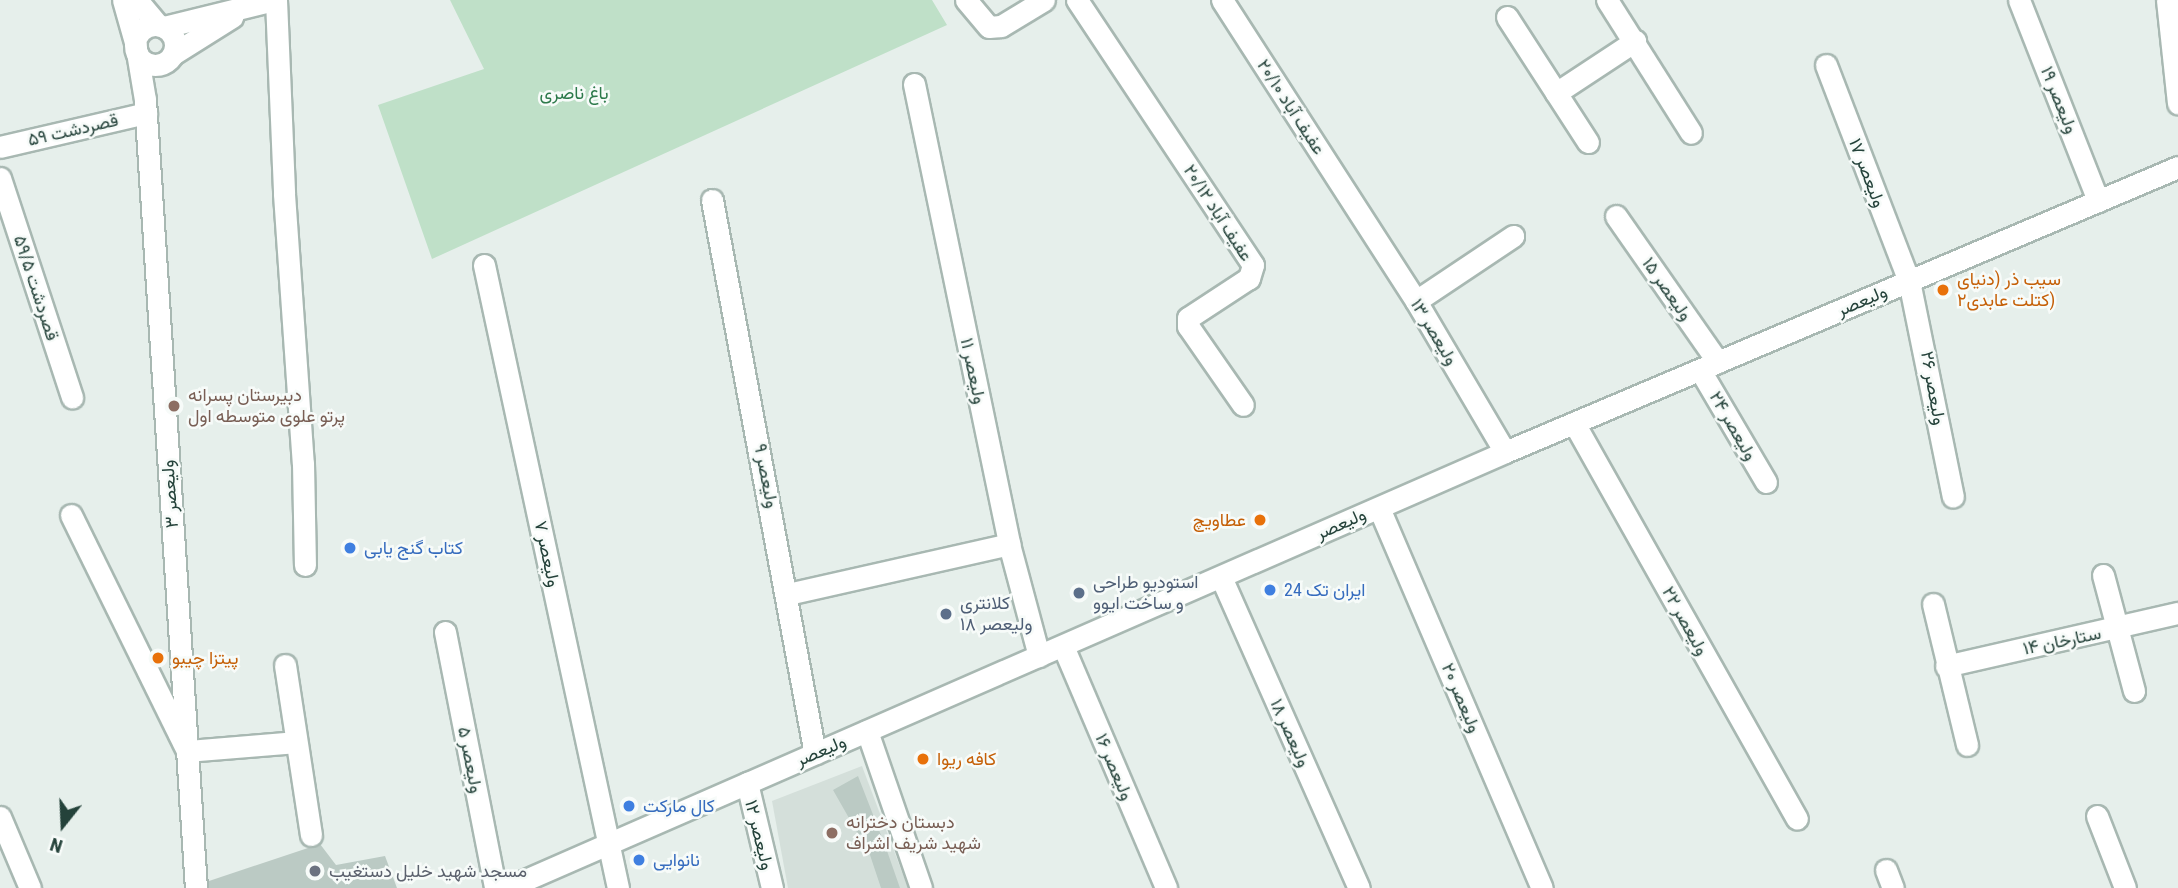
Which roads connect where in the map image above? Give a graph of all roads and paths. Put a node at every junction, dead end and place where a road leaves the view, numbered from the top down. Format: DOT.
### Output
graph roads {
  1 [pos="123,0"];
  2 [pos="137,0"];
  3 [pos="275,0"];
  4 [pos="966,0"];
  5 [pos="1044,0"];
  6 [pos="1077,0"];
  7 [pos="1222,0"];
  8 [pos="1607,0"];
  9 [pos="2019,0"];
  10 [pos="2167,0"];
  11 [pos="246,8"];
  12 [pos="1507,17"];
  13 [pos="161,26"];
  14 [pos="1634,41"];
  15 [pos="136,49"];
  16 [pos="171,56"];
  17 [pos="1826,65"];
  18 [pos="914,85"];
  19 [pos="1556,93"];
  20 [pos="2178,103"];
  21 [pos="145,106"];
  22 [pos="1691,133"];
  23 [pos="1588,142"];
  24 [pos="0,147"];
  25 [pos="2178,167"];
  26 [pos="0,178"];
  27 [pos="712,200"];
  28 [pos="2098,201"];
  29 [pos="1359,215"];
  30 [pos="1616,216"];
  31 [pos="1513,236"];
  32 [pos="484,265"];
  33 [pos="1909,281"];
  34 [pos="1416,300"];
  35 [pos="1709,366"];
  36 [pos="72,397"];
  37 [pos="1243,405"];
  38 [pos="1574,423"];
  39 [pos="1505,452"];
  40 [pos="1766,482"];
  41 [pos="1954,497"];
  42 [pos="1379,508"];
  43 [pos="71,515"];
  44 [pos="1009,544"];
  45 [pos="305,565"];
  46 [pos="2104,575"];
  47 [pos="1221,577"];
  48 [pos="788,593"];
  49 [pos="1933,604"];
  50 [pos="2178,612"];
  51 [pos="2117,628"];
  52 [pos="445,632"];
  53 [pos="1063,646"];
  54 [pos="1038,656"];
  55 [pos="285,665"];
  56 [pos="1946,666"];
  57 [pos="2134,691"];
  58 [pos="867,731"];
  59 [pos="296,741"];
  60 [pos="1966,745"];
  61 [pos="187,751"];
  62 [pos="815,754"];
  63 [pos="747,783"];
  64 [pos="2097,816"];
  65 [pos="0,817"];
  66 [pos="1797,818"];
  67 [pos="311,835"];
  68 [pos="610,843"];
  69 [pos="30,888"];
  70 [pos="196,888"];
  71 [pos="495,888"];
  72 [pos="507,888"];
  73 [pos="618,888"];
  74 [pos="772,888"];
  75 [pos="921,888"];
  76 [pos="1166,888"];
  77 [pos="1359,888"];
  78 [pos="1542,888"];
  79 [pos="2125,888"];
  1 -- 15 [label="street, ۳ ولیعصر"];
  2 -- 13 [label="street"];
  3 -- 11 [label="street"];
  3 -- 45 [label="street"];
  4 -- 5 [label="street"];
  6 -- 37 [label="street, عفیف آباد ۲۰/۱۲"];
  7 -- 29 [label="street, عفیف آباد ۲۰/۱۰"];
  8 -- 14 [label="street"];
  9 -- 28 [label="street, ۱۹ ولیعصر"];
  10 -- 20 [label="street"];
  11 -- 13 [label="street"];
  11 -- 16 [label="street"];
  12 -- 19 [label="street"];
  13 -- 15 [label="street"];
  13 -- 16 [label="street"];
  14 -- 19 [label="street"];
  14 -- 22 [label="street"];
  15 -- 16 [label="street"];
  15 -- 21 [label="street, ۳ ولیعصر"];
  16 -- 21 [label="street"];
  17 -- 33 [label="street, ۱۷ ولیعصر"];
  18 -- 44 [label="street, ۱۱ ولیعصر"];
  19 -- 23 [label="street"];
  21 -- 24 [label="street, ۵۹ قصردشت"];
  21 -- 61 [label="street, ۳ ولیعصر"];
  25 -- 28 [label="street, ولیعصر"];
  26 -- 36 [label="street, ۵۹/۵ قصردشت"];
  27 -- 48 [label="street, ۹ ولیعصر"];
  28 -- 33 [label="street, ولیعصر"];
  29 -- 34 [label="street, ۱۳ ولیعصر"];
  30 -- 35 [label="street, ۱۵ ولیعصر"];
  31 -- 34 [label="street"];
  32 -- 68 [label="street, ۷ ولیعصر"];
  33 -- 35 [label="street, ولیعصر"];
  33 -- 41 [label="street, ۲۶ ولیعصر"];
  34 -- 39 [label="street, ۱۳ ولیعصر"];
  35 -- 38 [label="street, ولیعصر"];
  35 -- 40 [label="street, ۲۴ ولیعصر"];
  38 -- 39 [label="street, ولیعصر"];
  38 -- 66 [label="street, ۲۲ ولیعصر"];
  39 -- 42 [label="street, ولیعصر"];
  42 -- 47 [label="street, ولیعصر"];
  42 -- 78 [label="street, ۲۰ ولیعصر"];
  43 -- 61 [label="street"];
  44 -- 48 [label="street"];
  44 -- 54 [label="street, ۱۱ ولیعصر"];
  46 -- 51 [label="street"];
  47 -- 53 [label="street, ولیعصر"];
  47 -- 77 [label="street, ۱۸ ولیعصر"];
  48 -- 62 [label="street, ۹ ولیعصر"];
  49 -- 56 [label="street"];
  50 -- 51 [label="street, ۱۴ ستارخان"];
  51 -- 56 [label="street, ۱۴ ستارخان"];
  51 -- 57 [label="street"];
  52 -- 71 [label="street, ۵ ولیعصر"];
  53 -- 54 [label="street, ولیعصر"];
  53 -- 76 [label="street, ۱۶ ولیعصر"];
  54 -- 58 [label="street, ولیعصر"];
  55 -- 59 [label="street"];
  56 -- 60 [label="street"];
  58 -- 62 [label="street, ولیعصر"];
  58 -- 75 [label="street"];
  59 -- 61 [label="street"];
  59 -- 67 [label="street"];
  61 -- 70 [label="street, ۳ ولیعصر"];
  62 -- 63 [label="street, ولیعصر"];
  63 -- 68 [label="street, ولیعصر"];
  63 -- 74 [label="street, ۱۲ ولیعصر"];
  64 -- 79 [label="street"];
  65 -- 69 [label="street"];
  68 -- 72 [label="street, ولیعصر"];
  68 -- 73 [label="street, ۷ ولیعصر"];
}
